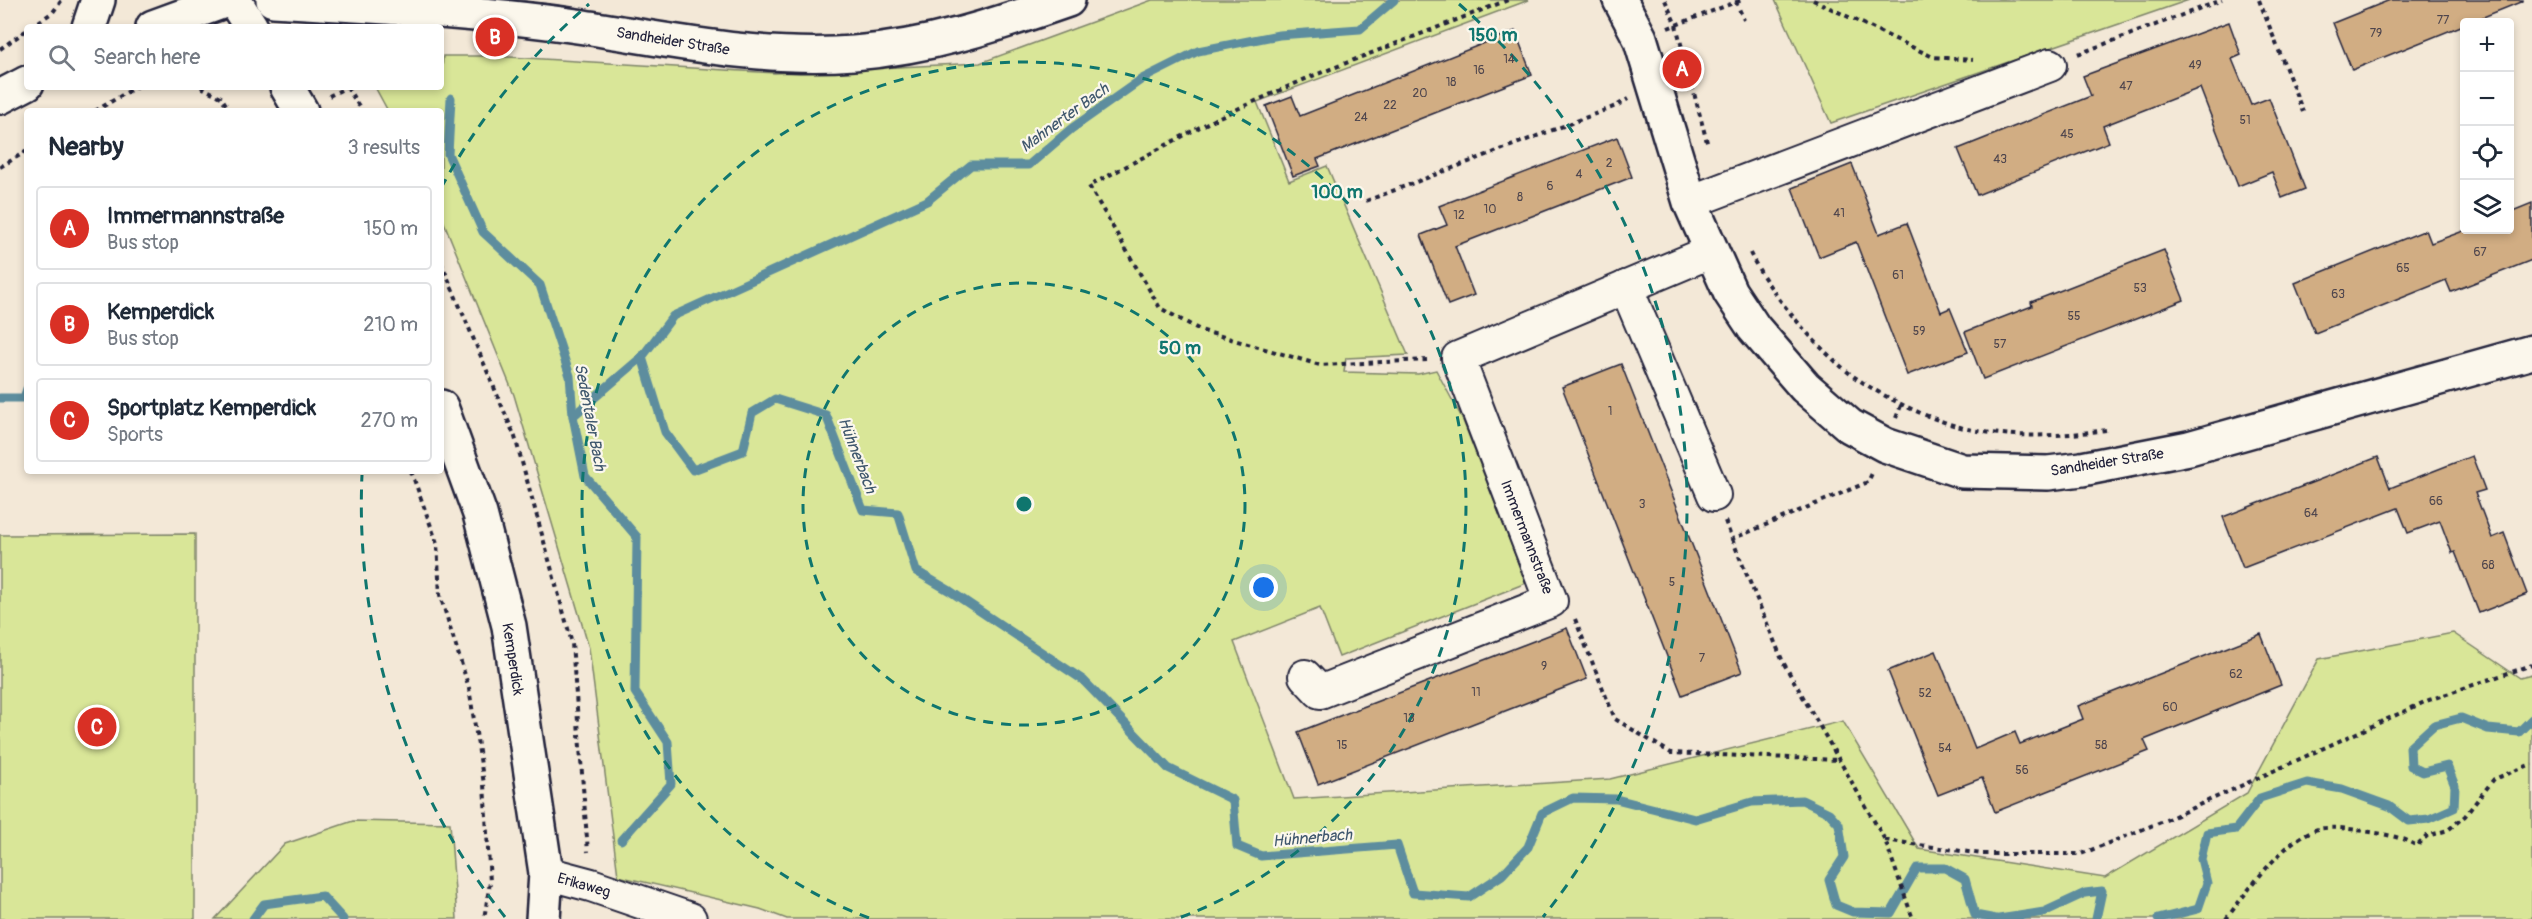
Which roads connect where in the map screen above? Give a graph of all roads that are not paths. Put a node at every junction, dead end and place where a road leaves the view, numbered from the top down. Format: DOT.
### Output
graph roads {
  1 [pos="98,0"];
  2 [pos="227,0"];
  3 [pos="234,0"];
  4 [pos="273,0"];
  5 [pos="1068,0"];
  6 [pos="1620,0"];
  7 [pos="90,24"];
  8 [pos="161,24"];
  9 [pos="248,24"];
  10 [pos="2050,65"];
  11 [pos="24,85"];
  12 [pos="288,90"];
  13 [pos="0,97"];
  14 [pos="299,108"];
  15 [pos="1690,202"];
  16 [pos="1710,252"];
  17 [pos="1626,287"];
  18 [pos="2532,352"];
  19 [pos="444,415"];
  20 [pos="1714,495"];
  21 [pos="1305,676"];
  22 [pos="546,873"];
  23 [pos="543,919"];
  24 [pos="690,919"];
  1 -- 7 [label="street"];
  2 -- 8 [label="street"];
  3 -- 9 [label="street"];
  4 -- 5 [label="street, Sandheider Straße"];
  6 -- 15 [label="street, Sandheider Straße"];
  10 -- 15 [label="street"];
  11 -- 13 [label="street"];
  12 -- 14 [label="street"];
  15 -- 16 [label="street, Sandheider Straße"];
  16 -- 17 [label="street"];
  16 -- 18 [label="street, Sandheider Straße"];
  17 -- 20 [label="street"];
  17 -- 21 [label="street, Immermannstraße"];
  19 -- 22 [label="street, Kemperdick"];
  22 -- 23 [label="street, Kemperdick"];
  22 -- 24 [label="street, Erikaweg"];
}
